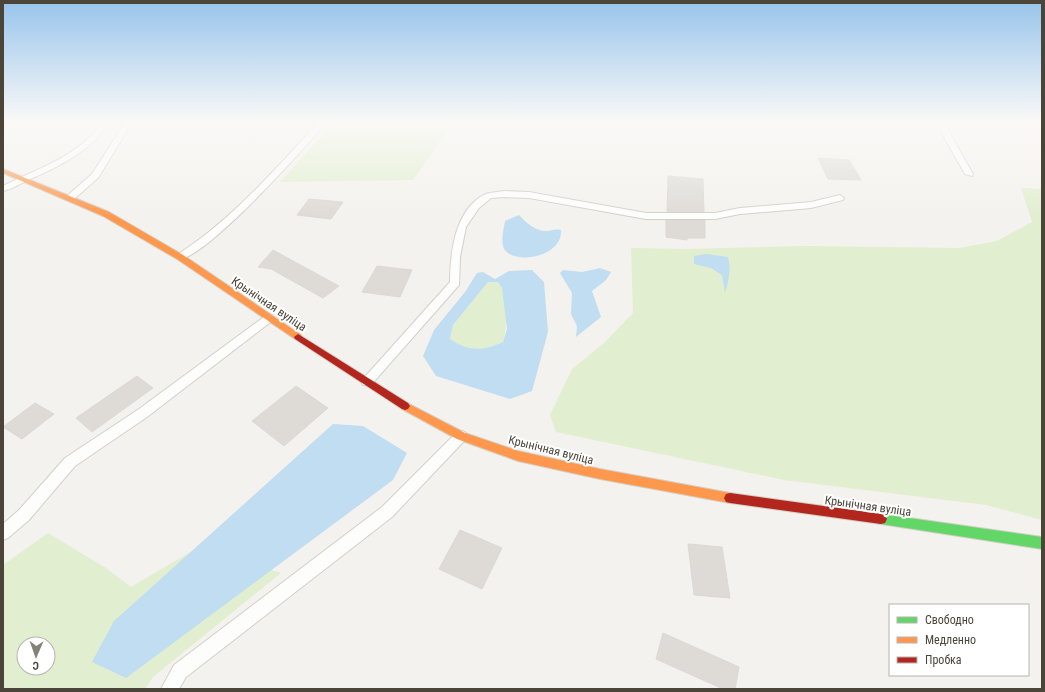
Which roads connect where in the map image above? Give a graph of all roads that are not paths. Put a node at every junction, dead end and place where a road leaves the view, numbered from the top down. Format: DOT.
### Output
graph roads {
  1 [pos="74,153"];
  2 [pos="109,153"];
  3 [pos="293,153"];
  4 [pos="958,153"];
  5 [pos="3,171"];
  6 [pos="970,174"];
  7 [pos="23,178"];
  8 [pos="3,189"];
  9 [pos="70,198"];
  10 [pos="840,198"];
  11 [pos="180,257"];
  12 [pos="268,318"];
  13 [pos="367,382"];
  14 [pos="461,436"];
  15 [pos="3,533"];
  16 [pos="1042,542"];
  17 [pos="169,689"];
  1 -- 7 [label="lane"];
  2 -- 9 [label="lane"];
  3 -- 11 [label="lane"];
  4 -- 6 [label="lane"];
  5 -- 7 [label="street, Крынічная вуліца"];
  7 -- 8 [label="lane"];
  7 -- 9 [label="street, Крынічная вуліца"];
  9 -- 11 [label="street, Крынічная вуліца"];
  10 -- 13 [label="lane"];
  11 -- 12 [label="street, Крынічная вуліца"];
  12 -- 13 [label="street, Крынічная вуліца"];
  12 -- 15 [label="lane"];
  13 -- 14 [label="street, Крынічная вуліца"];
  14 -- 16 [label="street, Крынічная вуліца"];
  14 -- 17 [label="lane"];
}
